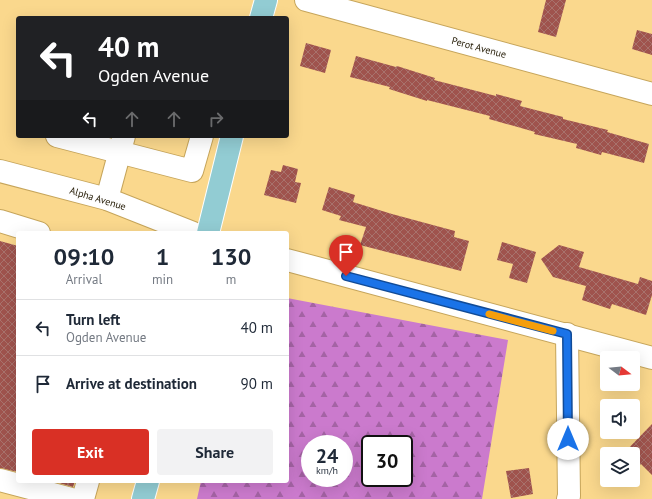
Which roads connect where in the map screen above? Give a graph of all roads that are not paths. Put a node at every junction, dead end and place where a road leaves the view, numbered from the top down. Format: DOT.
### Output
graph roads {
  1 [pos="266,0"];
  2 [pos="306,0"];
  3 [pos="262,16"];
  4 [pos="652,94"];
  5 [pos="73,138"];
  6 [pos="201,138"];
  7 [pos="232,138"];
  8 [pos="122,144"];
  9 [pos="0,171"];
  10 [pos="107,199"];
  11 [pos="0,221"];
  12 [pos="32,231"];
  13 [pos="188,231"];
  14 [pos="208,231"];
  15 [pos="289,261"];
  16 [pos="567,334"];
  17 [pos="652,358"];
  18 [pos="0,480"];
  19 [pos="87,483"];
  20 [pos="147,483"];
  21 [pos="71,499"];
  22 [pos="83,499"];
  23 [pos="143,499"];
  24 [pos="568,499"];
  1 -- 3 [label="main road"];
  2 -- 4 [label="street, Perot Avenue"];
  5 -- 8 [label="street"];
  6 -- 8 [label="street"];
  7 -- 14 [label="main road"];
  8 -- 10 [label="street"];
  9 -- 10 [label="street, Alpha Avenue"];
  10 -- 13 [label="street, Alpha Avenue"];
  11 -- 12 [label="street"];
  15 -- 16 [label="street"];
  16 -- 17 [label="street"];
  16 -- 24 [label="street"];
  18 -- 21 [label="street"];
  19 -- 22 [label="street"];
  20 -- 23 [label="main road"];
}
